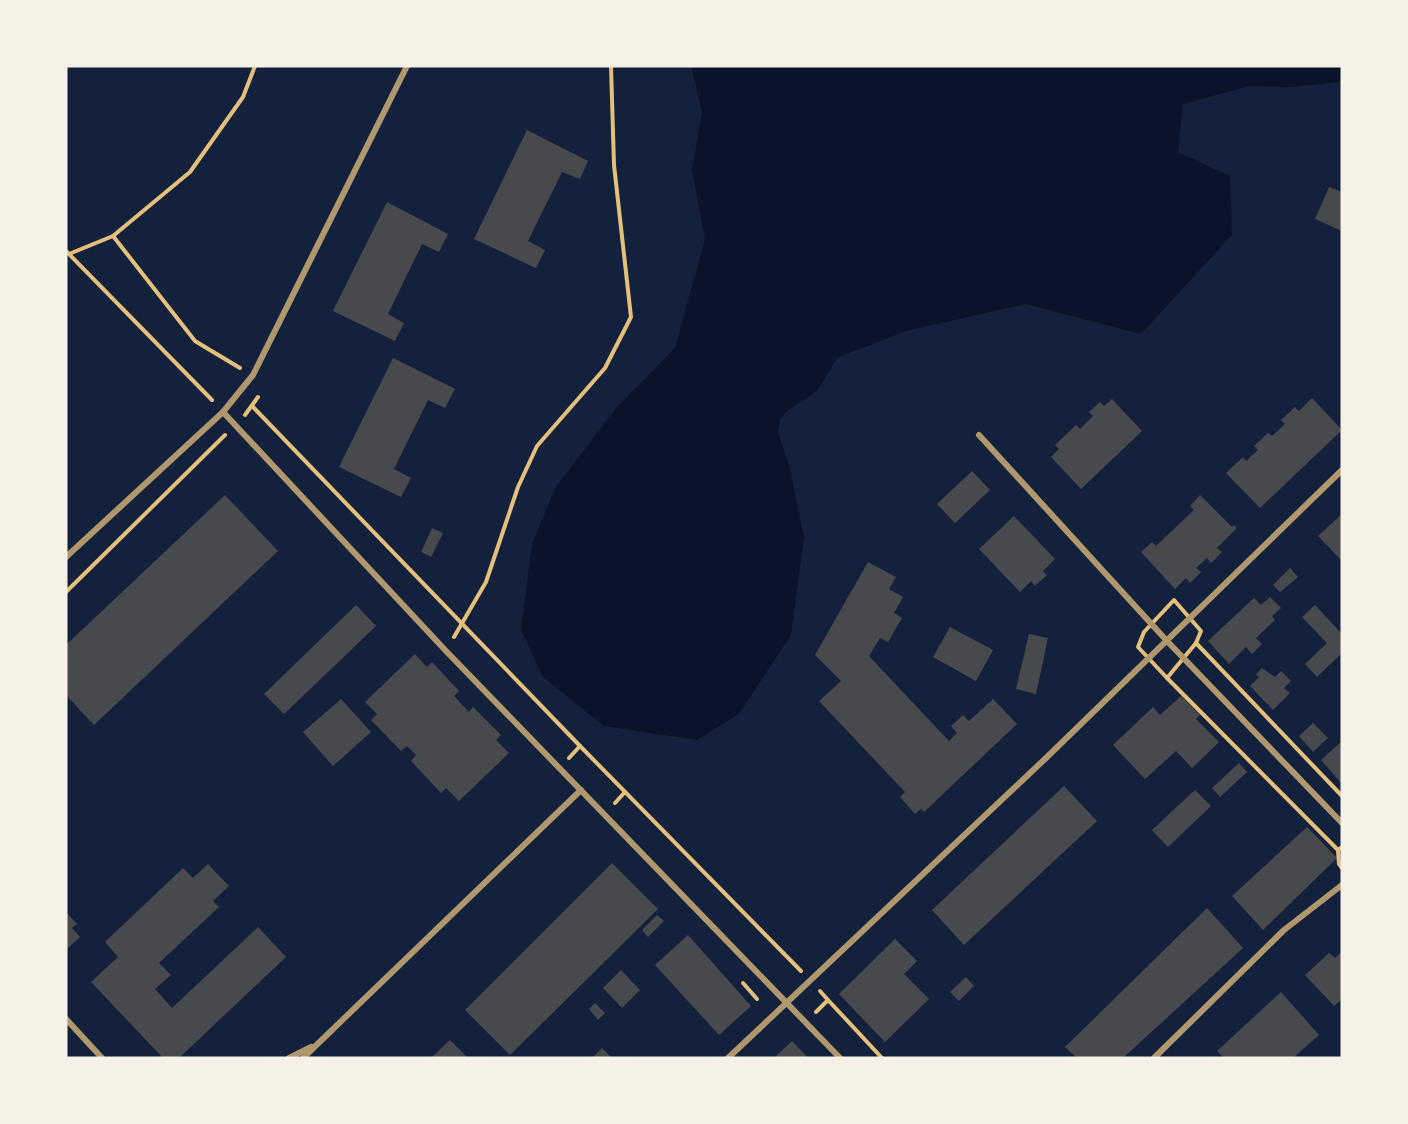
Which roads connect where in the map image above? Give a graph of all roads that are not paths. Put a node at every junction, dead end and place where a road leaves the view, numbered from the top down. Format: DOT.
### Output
graph roads {
  1 [pos="407,66"];
  2 [pos="223,412"];
  3 [pos="979,435"];
  4 [pos="1342,470"];
  5 [pos="66,557"];
  6 [pos="1167,641"];
  7 [pos="581,790"];
  8 [pos="1342,823"];
  9 [pos="1342,885"];
  10 [pos="787,1002"];
  11 [pos="66,1020"];
  12 [pos="319,1042"];
  13 [pos="102,1058"];
  14 [pos="290,1058"];
  15 [pos="303,1058"];
  16 [pos="728,1058"];
  17 [pos="840,1058"];
  18 [pos="1154,1058"];
  1 -- 2 [label="street"];
  2 -- 5 [label="street"];
  2 -- 7 [label="street"];
  3 -- 6 [label="street"];
  4 -- 6 [label="street"];
  6 -- 8 [label="street"];
  6 -- 10 [label="street"];
  7 -- 10 [label="street"];
  7 -- 12 [label="street"];
  9 -- 18 [label="street"];
  10 -- 16 [label="street"];
  10 -- 17 [label="street"];
  11 -- 13 [label="street"];
  12 -- 14 [label="street"];
  12 -- 15 [label="street"];
}
